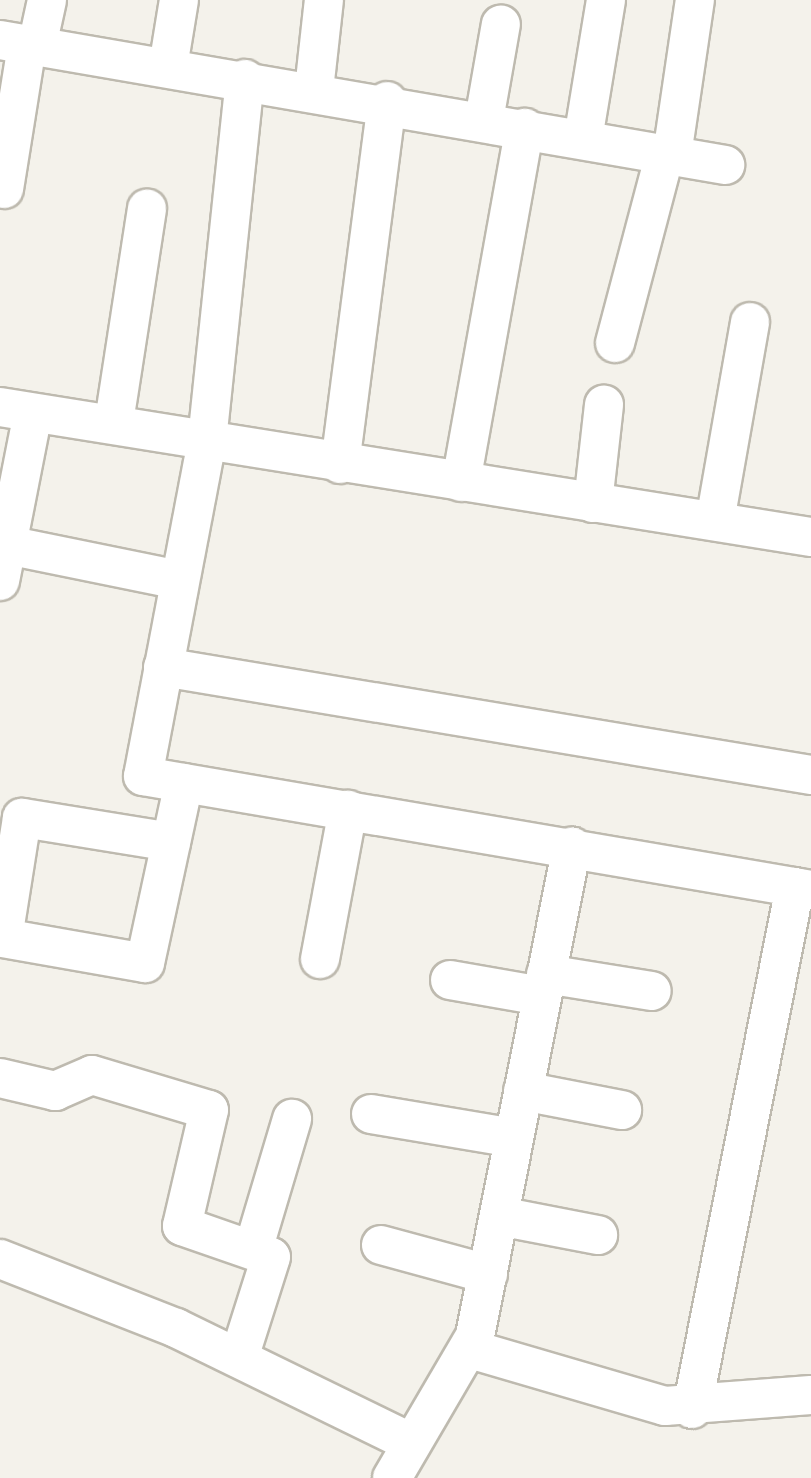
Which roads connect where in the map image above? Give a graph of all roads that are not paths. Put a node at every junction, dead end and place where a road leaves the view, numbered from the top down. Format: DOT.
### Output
graph roads {
  1 [pos="47,0"];
  2 [pos="178,0"];
  3 [pos="324,0"];
  4 [pos="606,0"];
  5 [pos="695,0"];
  6 [pos="500,24"];
  7 [pos="21,44"];
  8 [pos="168,67"];
  9 [pos="245,79"];
  10 [pos="314,90"];
  11 [pos="387,101"];
  12 [pos="484,120"];
  13 [pos="525,128"];
  14 [pos="584,139"];
  15 [pos="668,154"];
  16 [pos="725,165"];
  17 [pos="4,189"];
  18 [pos="147,208"];
  19 [pos="750,322"];
  20 [pos="615,343"];
  21 [pos="604,405"];
  22 [pos="16,410"];
  23 [pos="114,422"];
  24 [pos="207,441"];
  25 [pos="340,464"];
  26 [pos="461,482"];
  27 [pos="593,503"];
  28 [pos="715,522"];
  29 [pos="811,537"];
  30 [pos="2,569"];
  31 [pos="180,580"];
  32 [pos="163,667"];
  33 [pos="811,775"];
  34 [pos="184,783"];
  35 [pos="348,810"];
  36 [pos="171,842"];
  37 [pos="572,847"];
  38 [pos="803,889"];
  39 [pos="320,959"];
  40 [pos="450,980"];
  41 [pos="544,985"];
  42 [pos="652,991"];
  43 [pos="0,1078"];
  44 [pos="524,1091"];
  45 [pos="622,1110"];
  46 [pos="371,1114"];
  47 [pos="292,1119"];
  48 [pos="514,1138"];
  49 [pos="499,1216"];
  50 [pos="598,1235"];
  51 [pos="380,1245"];
  52 [pos="253,1250"];
  53 [pos="0,1259"];
  54 [pos="488,1274"];
  55 [pos="470,1349"];
  56 [pos="239,1358"];
  57 [pos="811,1395"];
  58 [pos="692,1409"];
  59 [pos="410,1442"];
  60 [pos="392,1478"];
  1 -- 7 [label="street"];
  2 -- 8 [label="street"];
  3 -- 10 [label="street"];
  4 -- 14 [label="street"];
  5 -- 15 [label="street"];
  6 -- 12 [label="street"];
  7 -- 8 [label="street"];
  7 -- 17 [label="street"];
  8 -- 9 [label="street"];
  9 -- 10 [label="street"];
  9 -- 24 [label="street"];
  10 -- 11 [label="street"];
  11 -- 12 [label="street"];
  11 -- 25 [label="street"];
  12 -- 13 [label="street"];
  13 -- 14 [label="street"];
  13 -- 26 [label="street"];
  14 -- 15 [label="street"];
  15 -- 16 [label="street"];
  15 -- 20 [label="street"];
  18 -- 23 [label="street"];
  19 -- 28 [label="street"];
  21 -- 27 [label="street"];
  22 -- 23 [label="street"];
  22 -- 30 [label="street"];
  23 -- 24 [label="street"];
  24 -- 25 [label="street"];
  24 -- 31 [label="street"];
  25 -- 26 [label="street"];
  26 -- 27 [label="street"];
  27 -- 28 [label="street"];
  28 -- 29 [label="street"];
  30 -- 31 [label="street"];
  31 -- 32 [label="street"];
  32 -- 33 [label="street"];
  32 -- 34 [label="street"];
  34 -- 35 [label="street"];
  34 -- 36 [label="street"];
  35 -- 37 [label="street"];
  35 -- 39 [label="street"];
  36 -- 36 [label="street"];
  37 -- 38 [label="street"];
  37 -- 41 [label="street"];
  38 -- 58 [label="street"];
  40 -- 41 [label="street"];
  41 -- 42 [label="street"];
  41 -- 44 [label="street"];
  43 -- 52 [label="street"];
  44 -- 45 [label="street"];
  44 -- 48 [label="street"];
  46 -- 48 [label="street"];
  47 -- 52 [label="street"];
  48 -- 49 [label="street"];
  49 -- 50 [label="street"];
  49 -- 54 [label="street"];
  51 -- 54 [label="street"];
  52 -- 56 [label="street"];
  53 -- 56 [label="street"];
  54 -- 55 [label="street"];
  55 -- 58 [label="street"];
  55 -- 59 [label="street"];
  56 -- 59 [label="street"];
  57 -- 58 [label="street"];
  59 -- 60 [label="street"];
}
